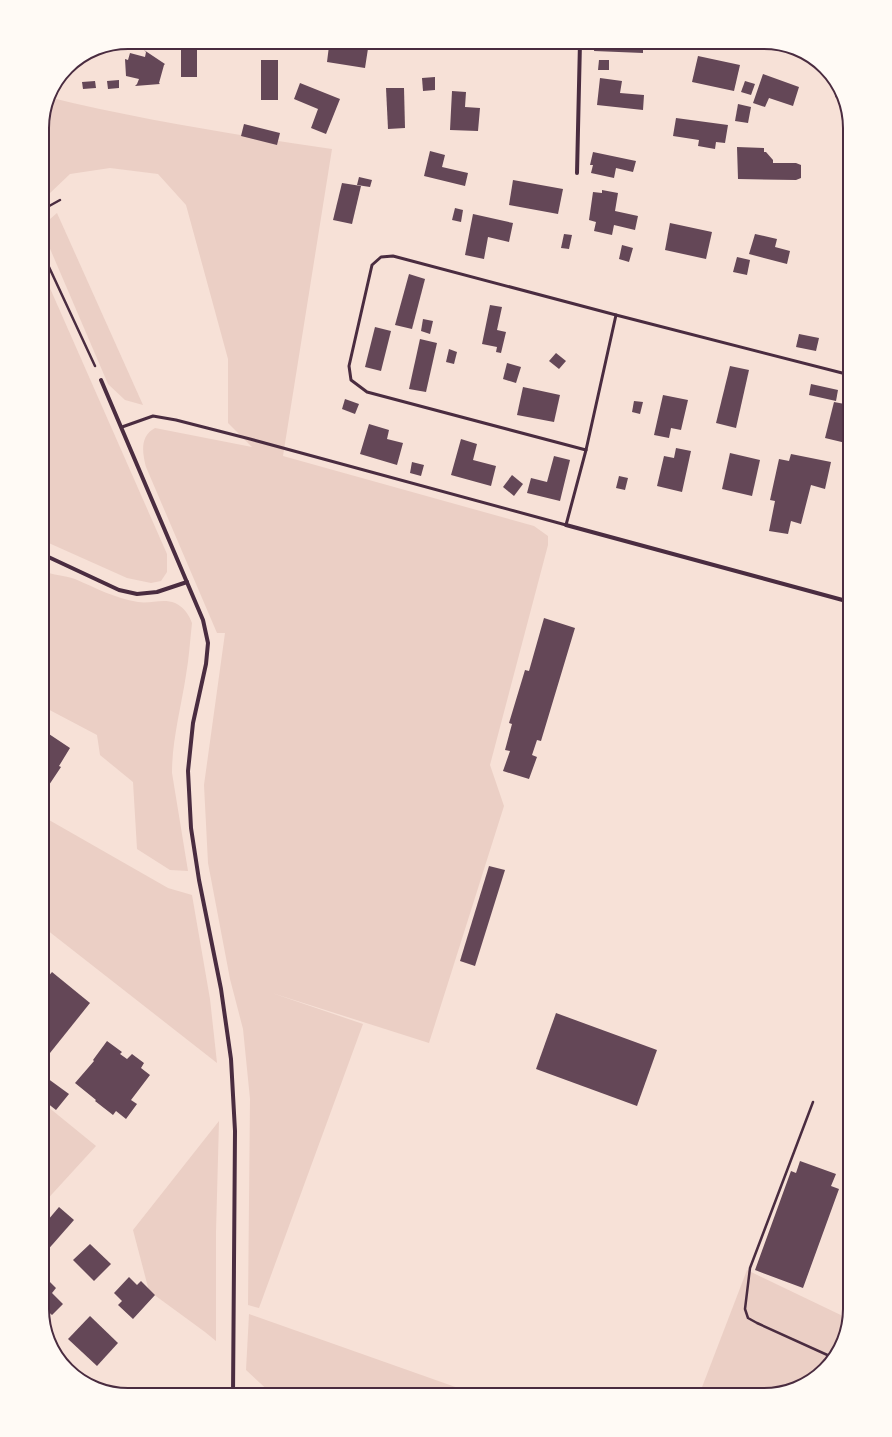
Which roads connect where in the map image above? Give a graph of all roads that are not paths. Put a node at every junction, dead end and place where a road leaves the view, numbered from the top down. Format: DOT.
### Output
graph roads {
  1 [pos="580,49"];
  2 [pos="577,172"];
  3 [pos="616,315"];
  4 [pos="843,373"];
  5 [pos="102,380"];
  6 [pos="122,427"];
  7 [pos="586,450"];
  8 [pos="566,525"];
  9 [pos="49,557"];
  10 [pos="187,582"];
  11 [pos="843,600"];
  12 [pos="234,1388"];
  1 -- 2 [label="street"];
  3 -- 4 [label="lane"];
  3 -- 7 [label="lane"];
  3 -- 7 [label="lane"];
  5 -- 6 [label="street"];
  6 -- 8 [label="lane"];
  6 -- 10 [label="street"];
  7 -- 8 [label="lane"];
  8 -- 11 [label="street"];
  9 -- 10 [label="street"];
  10 -- 12 [label="street"];
}
